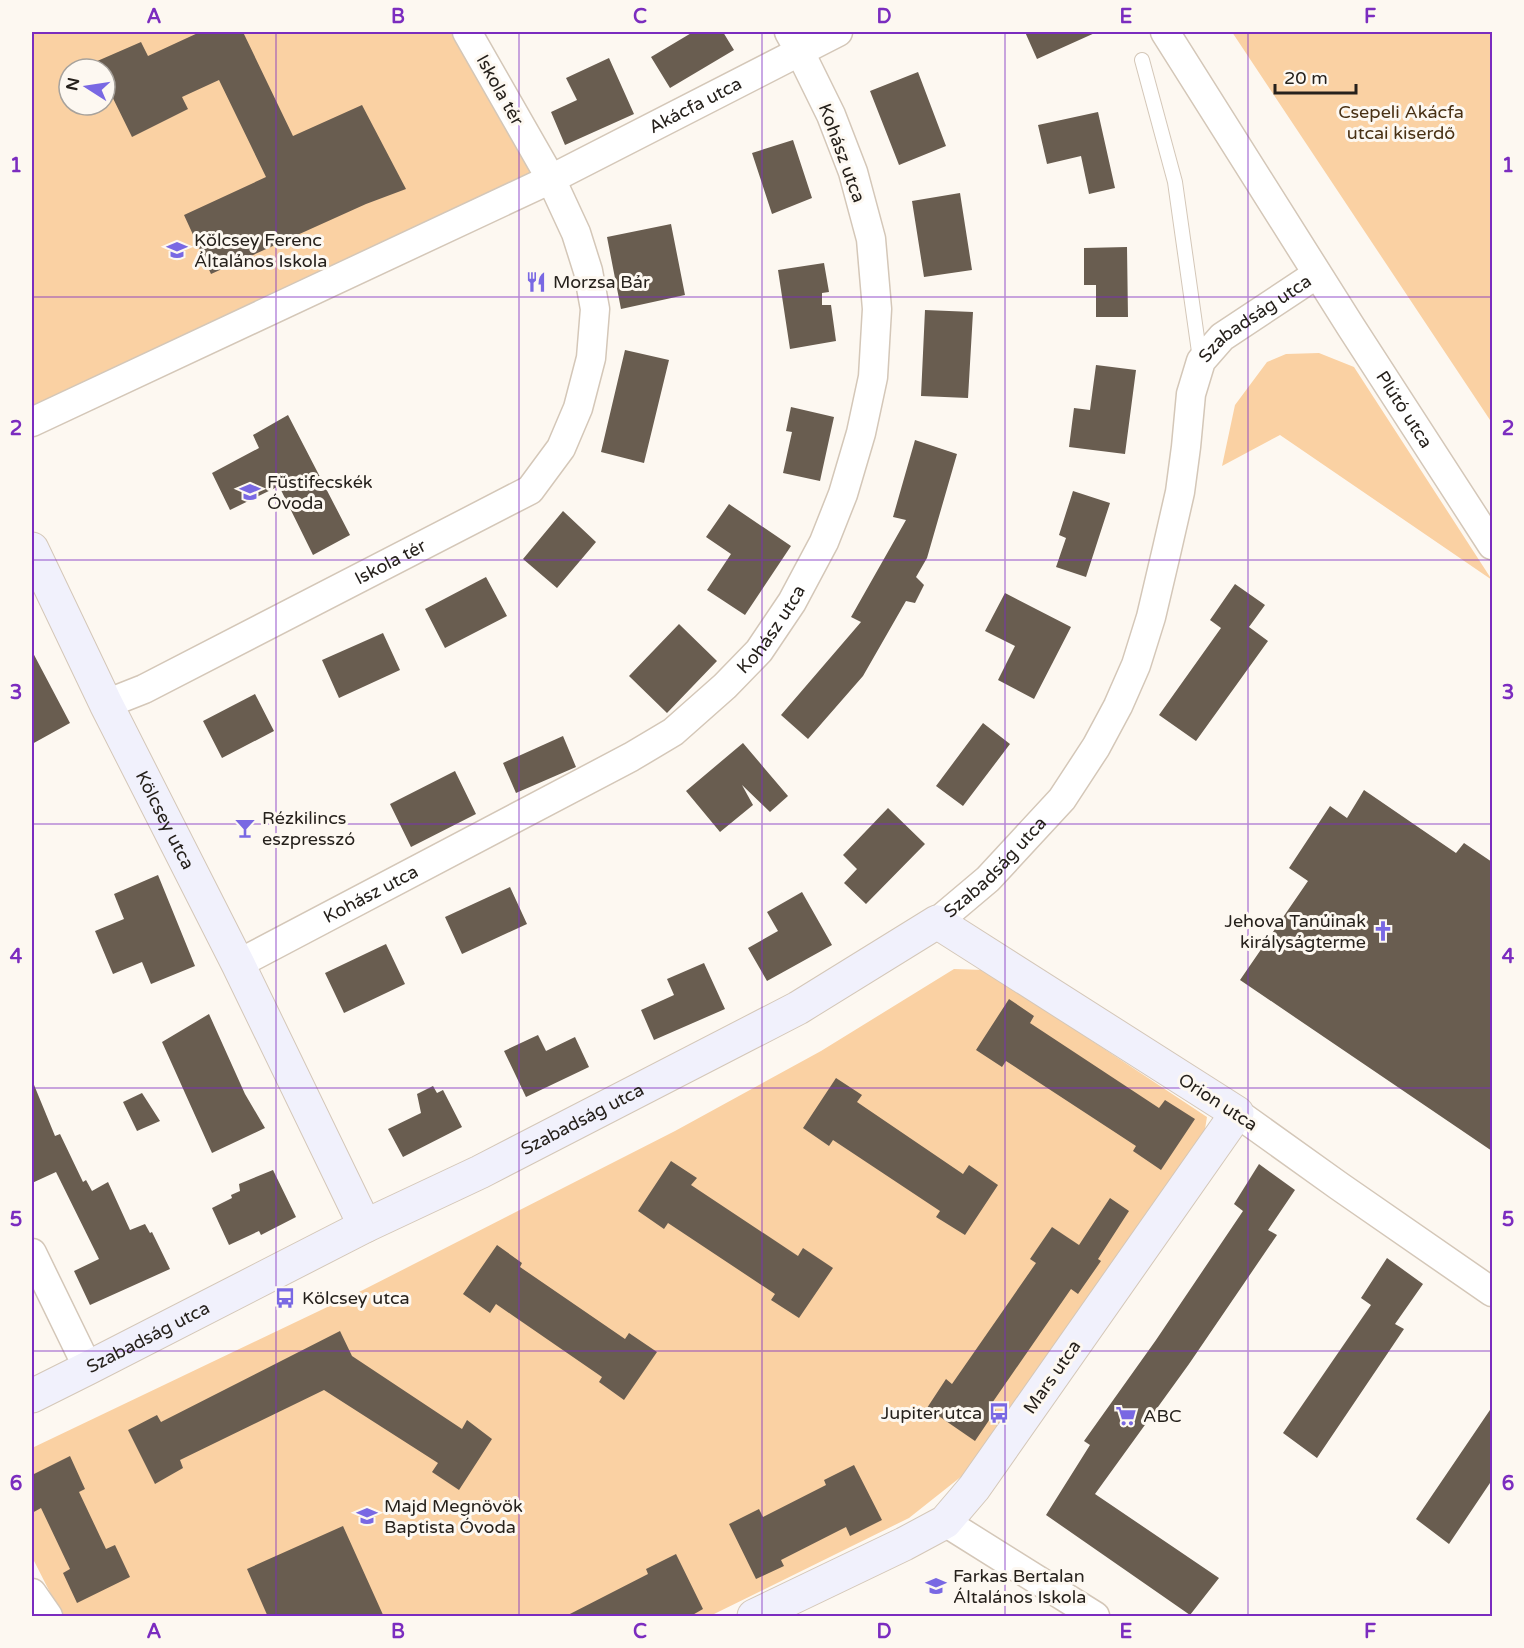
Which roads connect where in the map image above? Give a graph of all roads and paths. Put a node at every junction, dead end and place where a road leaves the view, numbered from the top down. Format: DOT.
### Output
graph roads {
  1 [pos="467,32"];
  2 [pos="838,32"];
  3 [pos="1165,32"];
  4 [pos="794,42"];
  5 [pos="1142,60"];
  6 [pos="551,179"];
  7 [pos="1317,274"];
  8 [pos="1201,361"];
  9 [pos="32,422"];
  10 [pos="1492,545"];
  11 [pos="32,549"];
  12 [pos="106,705"];
  13 [pos="937,922"];
  14 [pos="238,964"];
  15 [pos="1237,1113"];
  16 [pos="365,1226"];
  17 [pos="32,1253"];
  18 [pos="1492,1292"];
  19 [pos="88,1368"];
  20 [pos="32,1396"];
  21 [pos="945,1522"];
  22 [pos="32,1593"];
  23 [pos="48,1617"];
  24 [pos="754,1617"];
  25 [pos="1095,1617"];
  1 -- 6 [label="street, Iskola tér"];
  2 -- 4 [label="street, Akácfa utca"];
  3 -- 7 [label="street, Szabadság utca"];
  4 -- 6 [label="street, Akácfa utca"];
  4 -- 14 [label="street, Kohász utca"];
  5 -- 8 [label="lane"];
  6 -- 9 [label="street"];
  6 -- 12 [label="street, Iskola tér"];
  7 -- 8 [label="street, Szabadság utca"];
  7 -- 10 [label="street, Plútó utca"];
  8 -- 13 [label="street, Szabadság utca"];
  11 -- 12 [label="street"];
  12 -- 14 [label="street, Kölcsey utca"];
  13 -- 15 [label="street, Orion utca"];
  13 -- 16 [label="street, Szabadság utca"];
  14 -- 16 [label="street, Kölcsey utca"];
  15 -- 18 [label="street, Orion utca"];
  15 -- 21 [label="street, Mars utca"];
  16 -- 19 [label="street, Szabadság utca"];
  17 -- 19 [label="street"];
  19 -- 20 [label="street, Szabadság utca"];
  21 -- 24 [label="street, Mars utca"];
  21 -- 25 [label="street"];
  22 -- 23 [label="street"];
}
